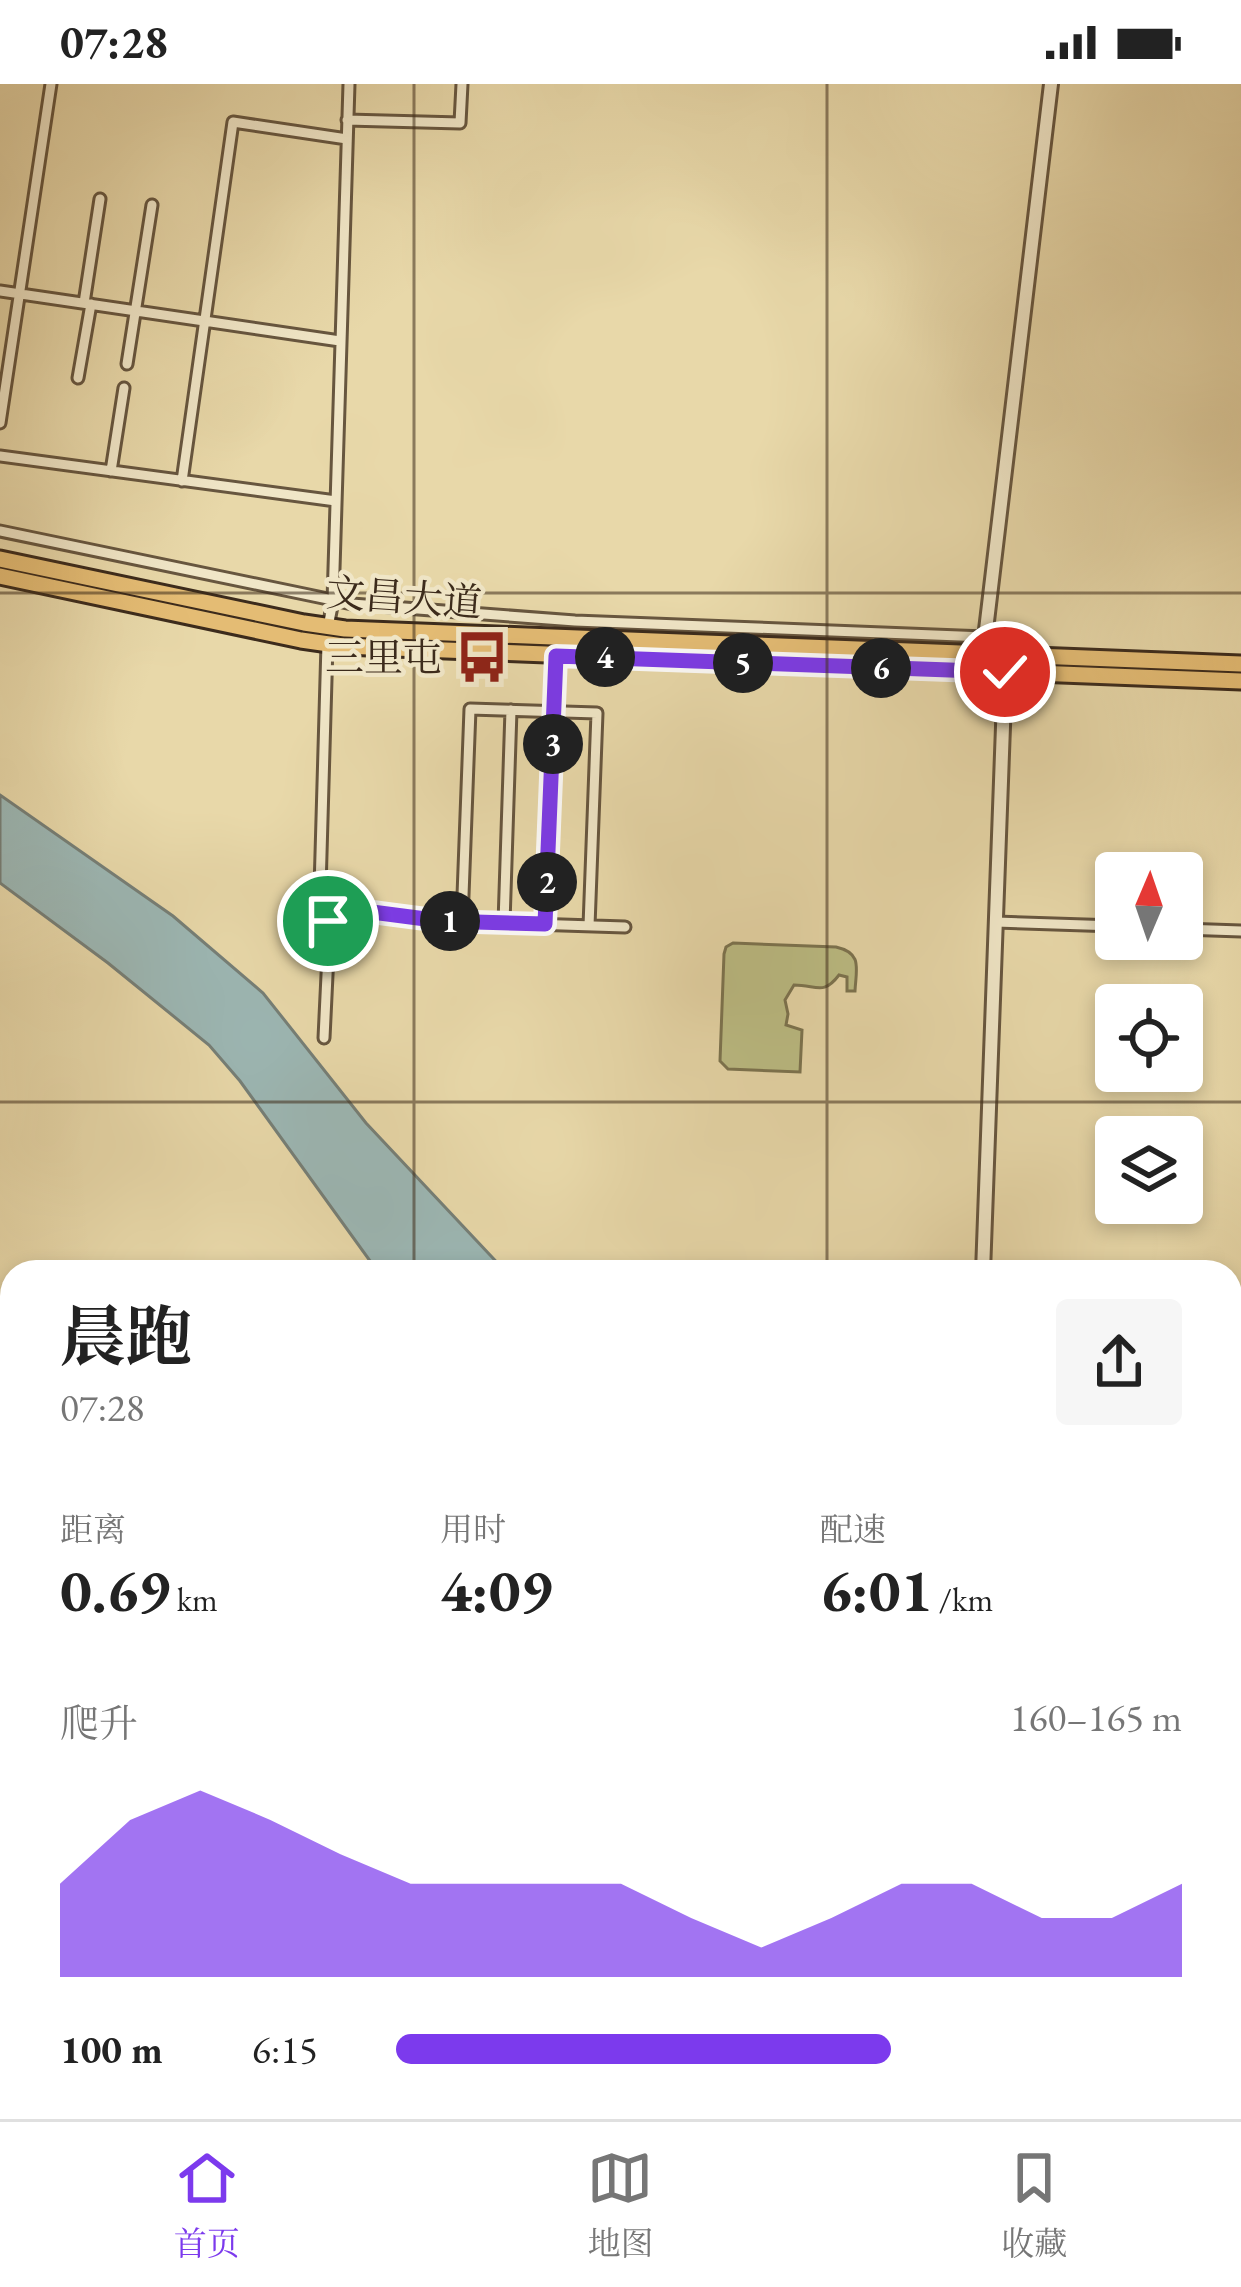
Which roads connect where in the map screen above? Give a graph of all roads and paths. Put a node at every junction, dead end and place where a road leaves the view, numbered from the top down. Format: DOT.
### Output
graph roads {
  1 [pos="51,84"];
  2 [pos="349,84"];
  3 [pos="462,84"];
  4 [pos="1051,84"];
  5 [pos="347,120"];
  6 [pos="347,139"];
  7 [pos="100,199"];
  8 [pos="152,205"];
  9 [pos="0,291"];
  10 [pos="19,294"];
  11 [pos="87,304"];
  12 [pos="135,311"];
  13 [pos="205,321"];
  14 [pos="340,341"];
  15 [pos="127,364"];
  16 [pos="78,378"];
  17 [pos="124,388"];
  18 [pos="0,423"];
  19 [pos="0,456"];
  20 [pos="112,471"];
  21 [pos="182,481"];
  22 [pos="336,501"];
  23 [pos="0,531"];
  24 [pos="0,559"];
  25 [pos="0,576"];
  26 [pos="333,601"];
  27 [pos="327,635"];
  28 [pos="985,637"];
  29 [pos="983,655"];
  30 [pos="556,656"];
  31 [pos="1241,664"];
  32 [pos="1005,672"];
  33 [pos="1241,681"];
  34 [pos="512,710"];
  35 [pos="554,712"];
  36 [pos="324,910"];
  37 [pos="462,922"];
  38 [pos="996,922"];
  39 [pos="504,923"];
  40 [pos="545,924"];
  41 [pos="1095,925"];
  42 [pos="589,926"];
  43 [pos="625,927"];
  44 [pos="1203,929"];
  45 [pos="1241,931"];
  46 [pos="324,1038"];
  47 [pos="982,1260"];
  1 -- 10 [label="street"];
  2 -- 5 [label="street"];
  3 -- 5 [label="street"];
  4 -- 28 [label="street"];
  5 -- 6 [label="street"];
  6 -- 13 [label="street"];
  6 -- 14 [label="street"];
  7 -- 11 [label="street"];
  8 -- 12 [label="street"];
  9 -- 10 [label="street"];
  10 -- 11 [label="street"];
  10 -- 18 [label="street"];
  11 -- 12 [label="street"];
  11 -- 16 [label="street"];
  12 -- 13 [label="street"];
  12 -- 15 [label="street"];
  13 -- 14 [label="street"];
  13 -- 21 [label="street"];
  14 -- 22 [label="street"];
  17 -- 20 [label="street"];
  19 -- 20 [label="street"];
  20 -- 21 [label="street"];
  21 -- 22 [label="street"];
  22 -- 26 [label="street"];
  23 -- 26 [label="street"];
  24 -- 27 [label="main road, 文昌大道"];
  25 -- 27 [label="main road, 文昌大道"];
  26 -- 27 [label="street"];
  26 -- 28 [label="street"];
  27 -- 29 [label="main road, 文昌大道"];
  27 -- 30 [label="main road, 文昌大道"];
  27 -- 36 [label="street"];
  28 -- 29 [label="street"];
  29 -- 31 [label="main road, 文昌大道"];
  30 -- 32 [label="main road, 文昌大道"];
  30 -- 35 [label="street"];
  32 -- 33 [label="main road, 文昌大道"];
  32 -- 38 [label="street"];
  34 -- 35 [label="street"];
  34 -- 37 [label="street"];
  34 -- 39 [label="street"];
  35 -- 40 [label="street"];
  35 -- 42 [label="street"];
  36 -- 37 [label="street"];
  36 -- 46 [label="street"];
  37 -- 39 [label="street"];
  38 -- 41 [label="street"];
  38 -- 47 [label="street"];
  39 -- 40 [label="street"];
  40 -- 42 [label="street"];
  42 -- 43 [label="street"];
  44 -- 45 [label="street"];
}
